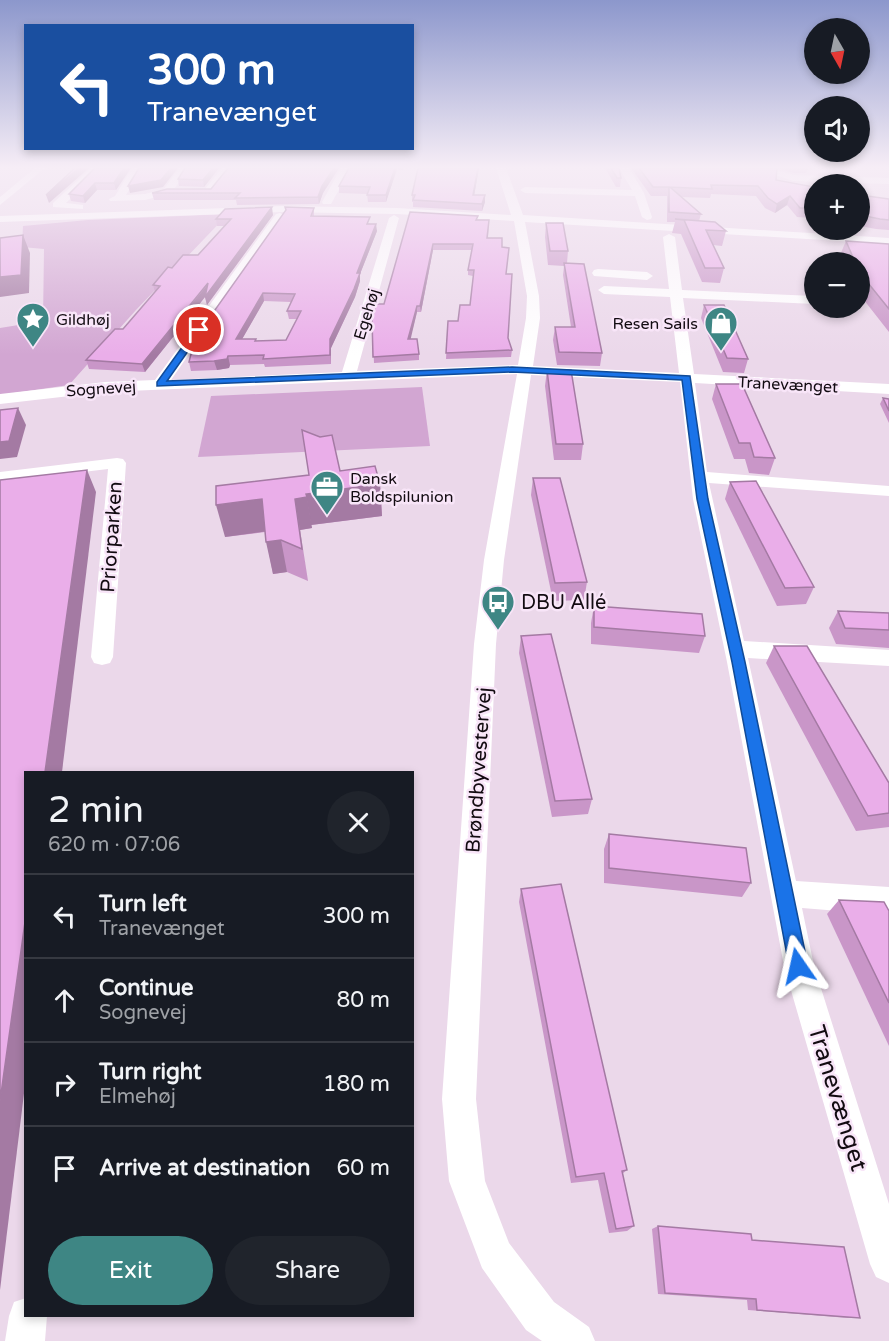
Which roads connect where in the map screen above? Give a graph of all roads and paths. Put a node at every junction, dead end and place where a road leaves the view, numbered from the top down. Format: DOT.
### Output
graph roads {
  1 [pos="270,231"];
  2 [pos="390,231"];
  3 [pos="520,231"];
  4 [pos="727,231"];
  5 [pos="669,237"];
  6 [pos="889,241"];
  7 [pos="598,273"];
  8 [pos="675,278"];
  9 [pos="604,290"];
  10 [pos="677,293"];
  11 [pos="804,299"];
  12 [pos="525,369"];
  13 [pos="348,376"];
  14 [pos="687,378"];
  15 [pos="160,384"];
  16 [pos="889,389"];
  17 [pos="0,399"];
  18 [pos="0,477"];
  19 [pos="699,477"];
  20 [pos="889,492"];
  21 [pos="735,648"];
  22 [pos="102,657"];
  23 [pos="889,658"];
  24 [pos="784,894"];
  25 [pos="889,901"];
  26 [pos="889,1264"];
  27 [pos="28,1317"];
  28 [pos="25,1341"];
  29 [pos="575,1341"];
  1 -- 15 [label="street"];
  2 -- 13 [label="street, Egehøj"];
  3 -- 12 [label="street, Brøndbyvestervej"];
  4 -- 6 [label="street"];
  5 -- 8 [label="street, Tranevænget"];
  7 -- 8 [label="street"];
  8 -- 10 [label="street, Tranevænget"];
  9 -- 10 [label="street"];
  10 -- 11 [label="street"];
  10 -- 14 [label="street, Tranevænget"];
  12 -- 13 [label="street, Sognevej"];
  12 -- 14 [label="street, Tranevænget"];
  12 -- 29 [label="street, Brøndbyvestervej"];
  13 -- 15 [label="street, Sognevej"];
  14 -- 16 [label="street, Tranevænget"];
  14 -- 19 [label="street, Tranevænget"];
  15 -- 17 [label="street, Sognevej"];
  18 -- 22 [label="street, Priorparken"];
  19 -- 20 [label="street"];
  19 -- 21 [label="street, Tranevænget"];
  21 -- 23 [label="street"];
  21 -- 24 [label="street, Tranevænget"];
  24 -- 25 [label="street"];
  24 -- 26 [label="street, Tranevænget"];
  27 -- 28 [label="street"];
}
